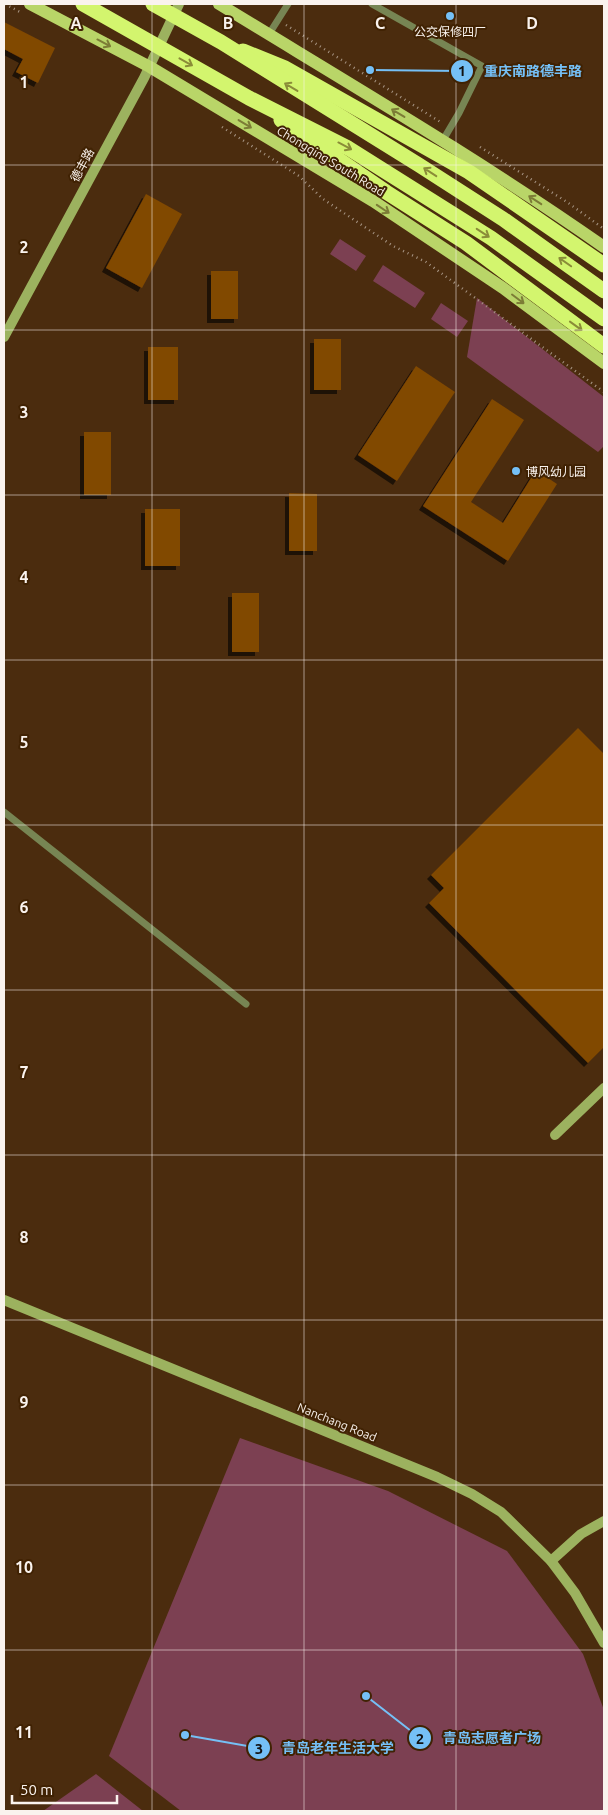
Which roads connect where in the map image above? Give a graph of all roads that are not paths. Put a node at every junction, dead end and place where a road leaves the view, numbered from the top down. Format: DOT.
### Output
graph roads {
  1 [pos="30,4"];
  2 [pos="82,4"];
  3 [pos="153,4"];
  4 [pos="179,4"];
  5 [pos="219,4"];
  6 [pos="288,4"];
  7 [pos="372,4"];
  8 [pos="269,34"];
  9 [pos="221,42"];
  10 [pos="150,67"];
  11 [pos="249,98"];
  12 [pos="442,140"];
  13 [pos="604,247"];
  14 [pos="604,265"];
  15 [pos="604,291"];
  16 [pos="604,319"];
  17 [pos="4,336"];
  18 [pos="604,346"];
  19 [pos="604,363"];
  20 [pos="4,812"];
  21 [pos="246,1004"];
  22 [pos="604,1088"];
  23 [pos="555,1135"];
  24 [pos="4,1300"];
  25 [pos="604,1521"];
  26 [pos="551,1561"];
  27 [pos="604,1643"];
  1 -- 10 [label="main road, Chongqing South Road, one-way"];
  2 -- 11 [label="highway, one-way, bridge"];
  3 -- 9 [label="highway, bridge"];
  4 -- 10 [label="main road, 德丰路"];
  5 -- 8 [label="main road"];
  6 -- 8 [label="lane"];
  7 -- 12 [label="lane"];
  12 -- 8 [label="main road, one-way"];
  9 -- 14 [label="highway, bridge"];
  15 -- 9 [label="highway, one-way, bridge"];
  10 -- 17 [label="main road, 德丰路"];
  10 -- 19 [label="main road, Chongqing South Road, one-way"];
  11 -- 16 [label="highway, one-way, bridge"];
  11 -- 18 [label="highway, one-way, bridge"];
  13 -- 12 [label="main road, one-way"];
  20 -- 21 [label="lane"];
  22 -- 23 [label="main road"];
  24 -- 26 [label="main road, Nanchang Road"];
  25 -- 26 [label="main road"];
  26 -- 27 [label="main road, Nanchang Road"];
}
